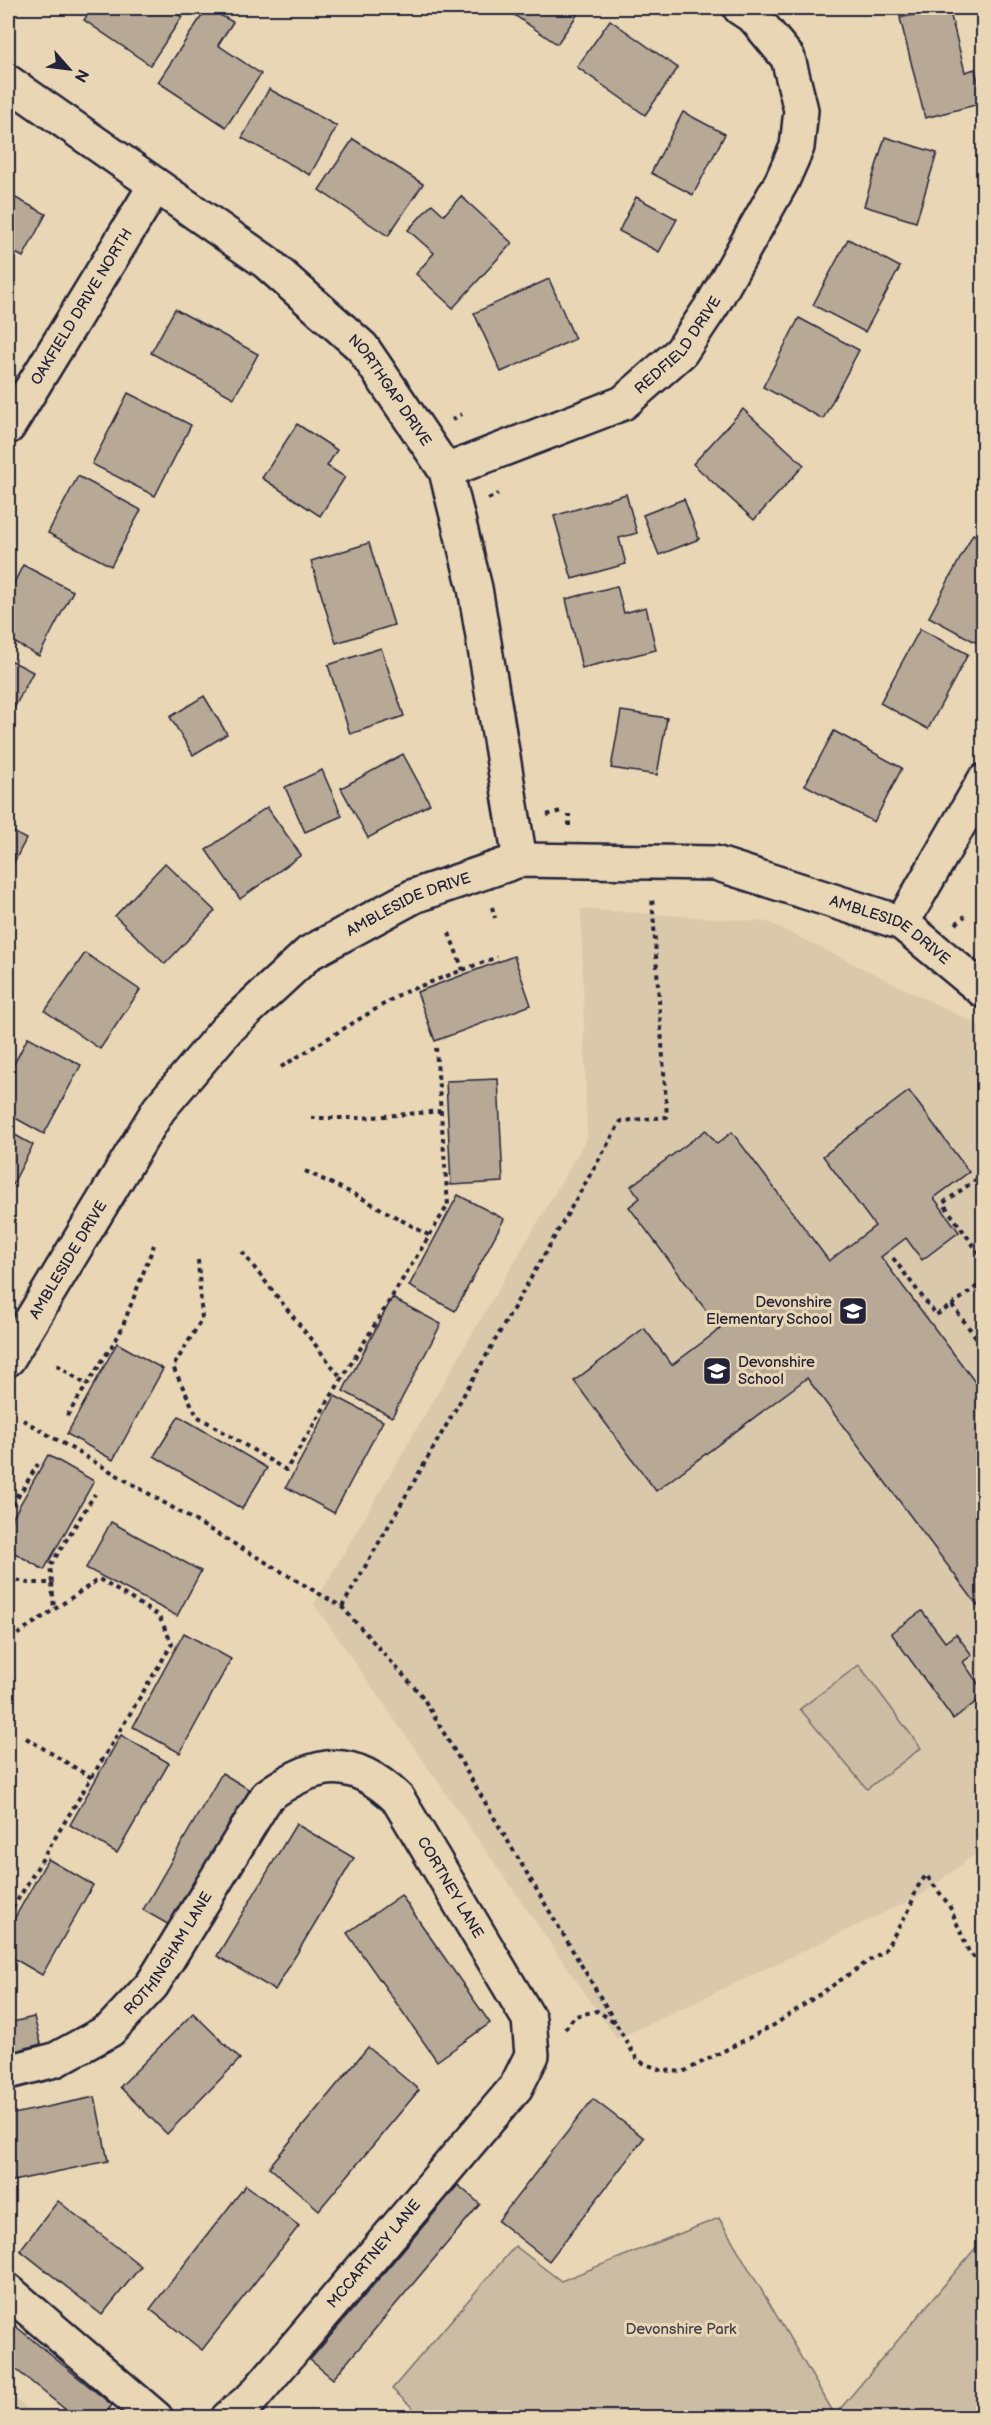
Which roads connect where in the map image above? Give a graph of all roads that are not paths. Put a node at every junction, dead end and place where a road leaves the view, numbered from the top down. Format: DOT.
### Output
graph roads {
  1 [pos="740,8"];
  2 [pos="8,82"];
  3 [pos="155,186"];
  4 [pos="8,427"];
  5 [pos="446,471"];
  6 [pos="984,781"];
  7 [pos="520,860"];
  8 [pos="902,923"];
  9 [pos="984,991"];
  10 [pos="8,1359"];
  11 [pos="287,1782"];
  12 [pos="8,2072"];
  13 [pos="516,2087"];
  14 [pos="8,2291"];
  15 [pos="156,2418"];
  16 [pos="228,2418"];
  1 -- 5 [label="street, REDFIELD DRIVE"];
  2 -- 3 [label="street, NORTHGAP DRIVE"];
  3 -- 4 [label="street, OAKFIELD DRIVE NORTH"];
  3 -- 5 [label="street, NORTHGAP DRIVE"];
  5 -- 7 [label="street, NORTHGAP DRIVE"];
  6 -- 8 [label="street"];
  7 -- 8 [label="street, AMBLESIDE DRIVE"];
  7 -- 10 [label="street, AMBLESIDE DRIVE"];
  8 -- 9 [label="street, AMBLESIDE DRIVE"];
  11 -- 12 [label="street, ROTHINGHAM LANE"];
  11 -- 13 [label="street, CORTNEY LANE"];
  13 -- 16 [label="street, MCCARTNEY LANE"];
  14 -- 15 [label="street"];
}
